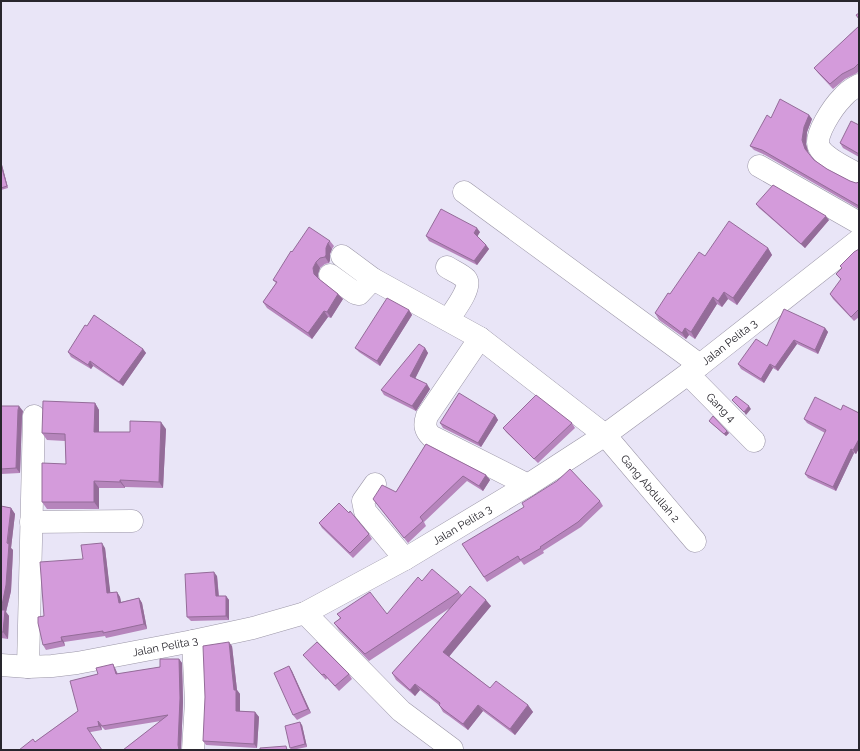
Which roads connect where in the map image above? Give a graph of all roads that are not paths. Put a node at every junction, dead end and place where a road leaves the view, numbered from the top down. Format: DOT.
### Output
graph roads {
  1 [pos="859,85"];
  2 [pos="759,166"];
  3 [pos="859,175"];
  4 [pos="464,192"];
  5 [pos="859,223"];
  6 [pos="859,240"];
  7 [pos="342,256"];
  8 [pos="447,267"];
  9 [pos="330,275"];
  10 [pos="372,279"];
  11 [pos="448,320"];
  12 [pos="480,338"];
  13 [pos="694,369"];
  14 [pos="34,416"];
  15 [pos="605,435"];
  16 [pos="754,441"];
  17 [pos="375,484"];
  18 [pos="528,485"];
  19 [pos="132,521"];
  20 [pos="31,522"];
  21 [pos="694,541"];
  22 [pos="405,559"];
  23 [pos="305,613"];
  24 [pos="193,641"];
  25 [pos="1,665"];
  26 [pos="28,667"];
  27 [pos="452,749"];
  28 [pos="193,750"];
  1 -- 3 [label="street"];
  2 -- 5 [label="street"];
  4 -- 13 [label="street, Gang 4"];
  6 -- 13 [label="street, Jalan Pelita 3"];
  7 -- 10 [label="street, Gang Abdullah 2"];
  8 -- 11 [label="street"];
  9 -- 10 [label="street"];
  10 -- 11 [label="street, Gang Abdullah 2"];
  11 -- 12 [label="street, Gang Abdullah 2"];
  12 -- 15 [label="street, Gang Abdullah 2"];
  12 -- 18 [label="street"];
  13 -- 15 [label="street, Jalan Pelita 3"];
  13 -- 16 [label="street, Gang 4"];
  14 -- 20 [label="street"];
  15 -- 18 [label="street, Jalan Pelita 3"];
  15 -- 21 [label="street, Gang Abdullah 2"];
  17 -- 22 [label="street"];
  18 -- 22 [label="street, Jalan Pelita 3"];
  19 -- 20 [label="street"];
  20 -- 26 [label="street"];
  22 -- 23 [label="street, Jalan Pelita 3"];
  23 -- 24 [label="street, Jalan Pelita 3"];
  23 -- 27 [label="street"];
  24 -- 26 [label="street, Jalan Pelita 3"];
  24 -- 28 [label="street"];
  25 -- 26 [label="street, Jalan Pelita 3"];
}
